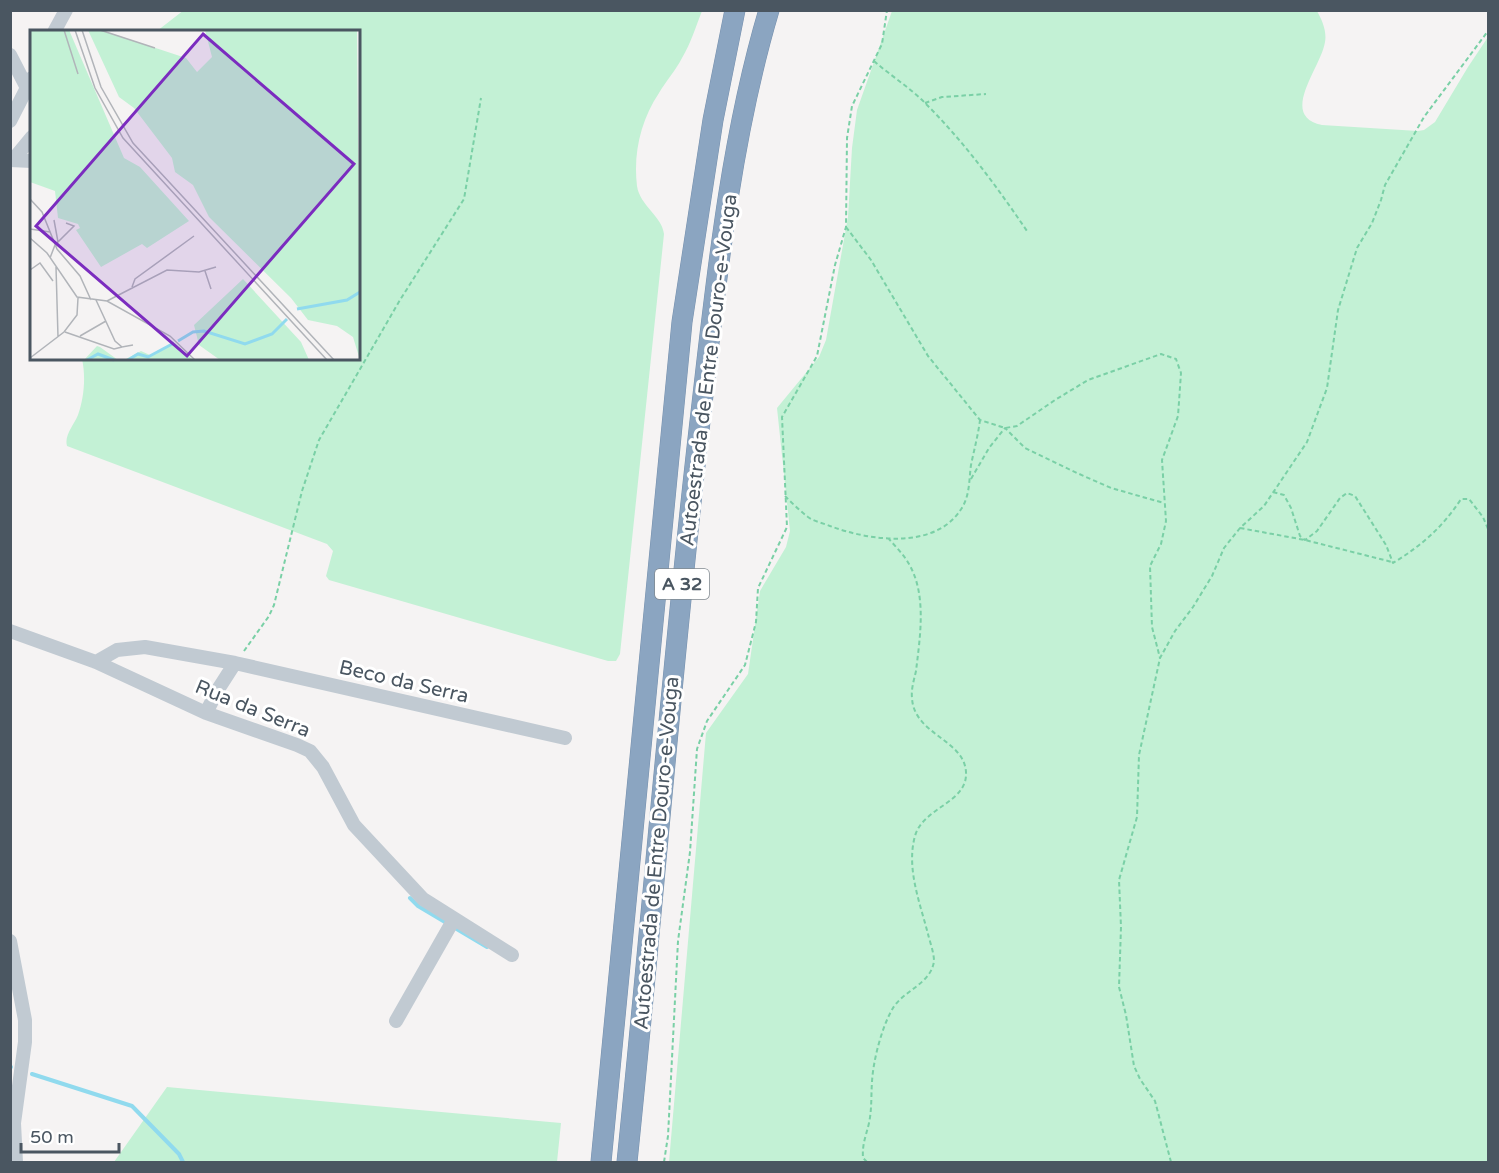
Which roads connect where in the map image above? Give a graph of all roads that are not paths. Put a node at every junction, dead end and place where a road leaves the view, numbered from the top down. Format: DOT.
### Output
graph roads {
  1 [pos="66,10"];
  2 [pos="735,10"];
  3 [pos="769,10"];
  4 [pos="55,30"];
  5 [pos="10,55"];
  6 [pos="29,83"];
  7 [pos="10,121"];
  8 [pos="30,138"];
  9 [pos="12,160"];
  10 [pos="30,161"];
  11 [pos="10,631"];
  12 [pos="96,662"];
  13 [pos="235,663"];
  14 [pos="206,713"];
  15 [pos="565,738"];
  16 [pos="454,919"];
  17 [pos="10,941"];
  18 [pos="512,956"];
  19 [pos="396,1021"];
  20 [pos="16,1162"];
  21 [pos="601,1162"];
  22 [pos="627,1162"];
  1 -- 4 [label="street"];
  2 -- 21 [label="highway, Autoestrada de Entre Douro-e-Vouga / A 32"];
  3 -- 22 [label="highway, Autoestrada de Entre Douro-e-Vouga / A 32"];
  5 -- 6 [label="street"];
  6 -- 7 [label="street"];
  8 -- 9 [label="street"];
  9 -- 10 [label="street"];
  11 -- 12 [label="street, Rua da Serra"];
  12 -- 13 [label="street, Beco da Serra"];
  12 -- 14 [label="street, Rua da Serra"];
  13 -- 14 [label="street"];
  13 -- 15 [label="street, Beco da Serra"];
  14 -- 16 [label="street, Rua da Serra"];
  16 -- 18 [label="street, Rua da Serra"];
  16 -- 19 [label="street"];
  17 -- 20 [label="street"];
}
